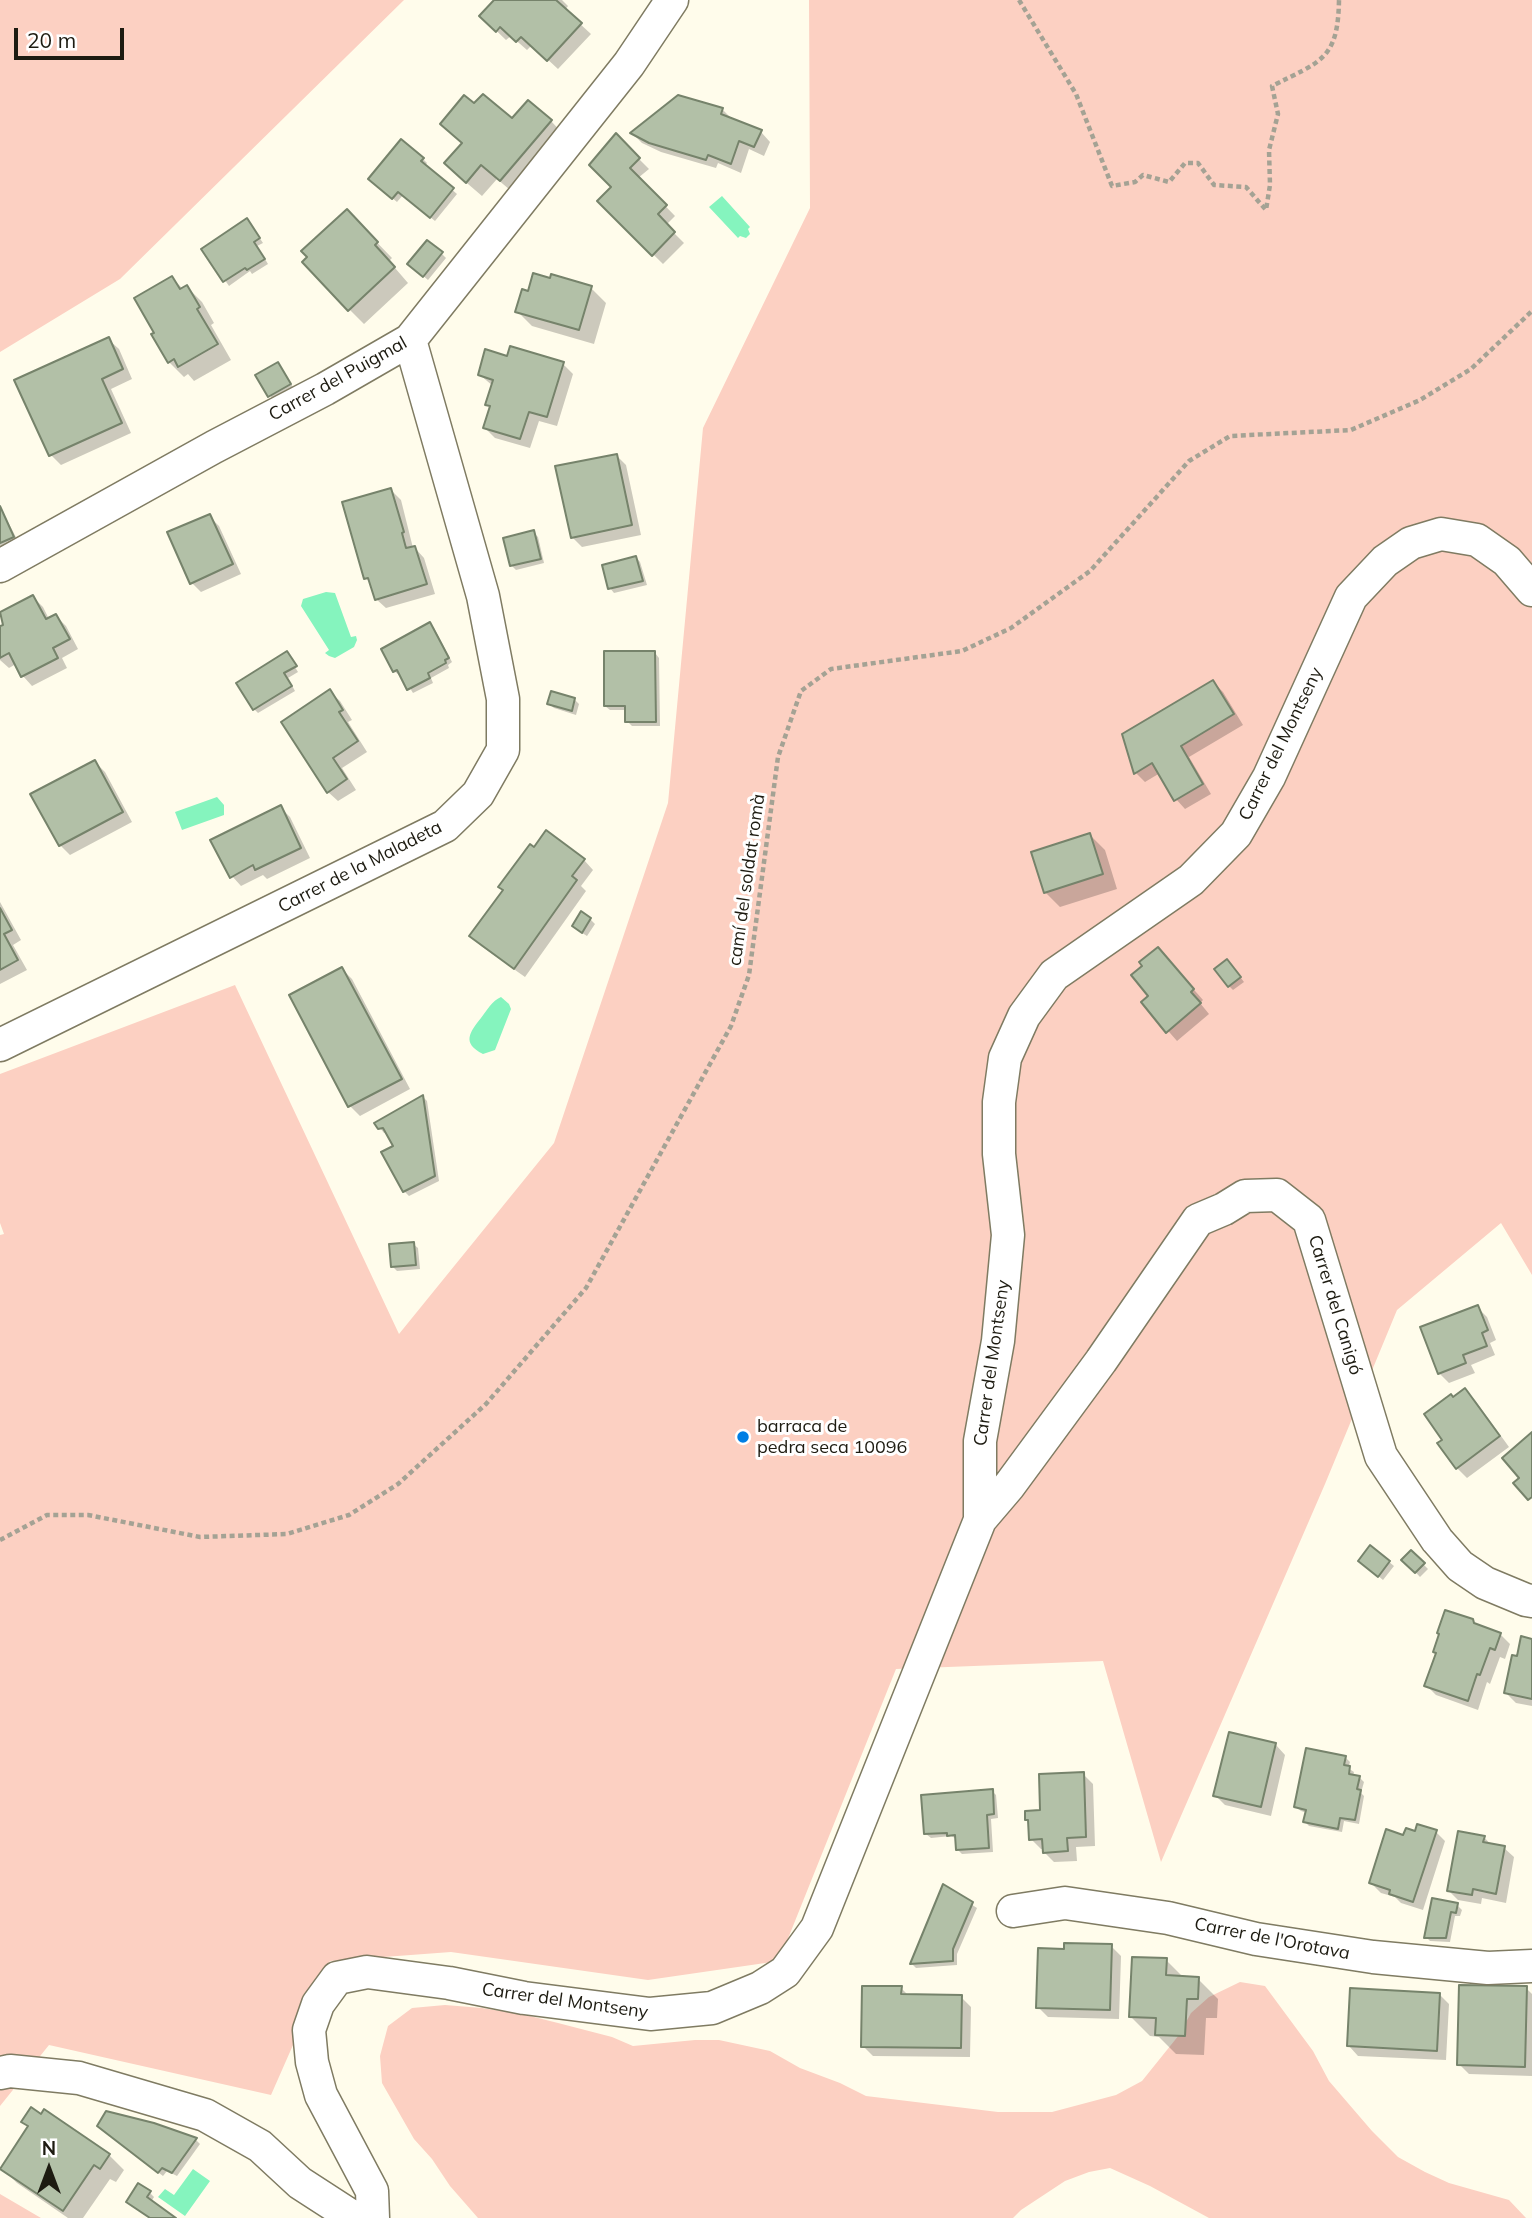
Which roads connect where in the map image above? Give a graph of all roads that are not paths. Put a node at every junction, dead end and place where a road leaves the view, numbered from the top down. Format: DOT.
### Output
graph roads {
  1 [pos="672,0"];
  2 [pos="411,340"];
  3 [pos="0,566"];
  4 [pos="1532,590"];
  5 [pos="0,1045"];
  6 [pos="980,1520"];
  7 [pos="1532,1601"];
  8 [pos="1013,1911"];
  9 [pos="1532,1966"];
  10 [pos="0,2073"];
  11 [pos="354,2218"];
  12 [pos="373,2218"];
  1 -- 2 [label="street, Carrer del Puigmal"];
  2 -- 3 [label="street, Carrer del Puigmal"];
  2 -- 5 [label="street, Carrer de la Maladeta"];
  4 -- 6 [label="street, Carrer del Montseny"];
  6 -- 7 [label="street, Carrer del Canigó"];
  6 -- 12 [label="street, Carrer del Montseny"];
  8 -- 9 [label="street, Carrer de l'Orotava"];
  10 -- 11 [label="street"];
}
